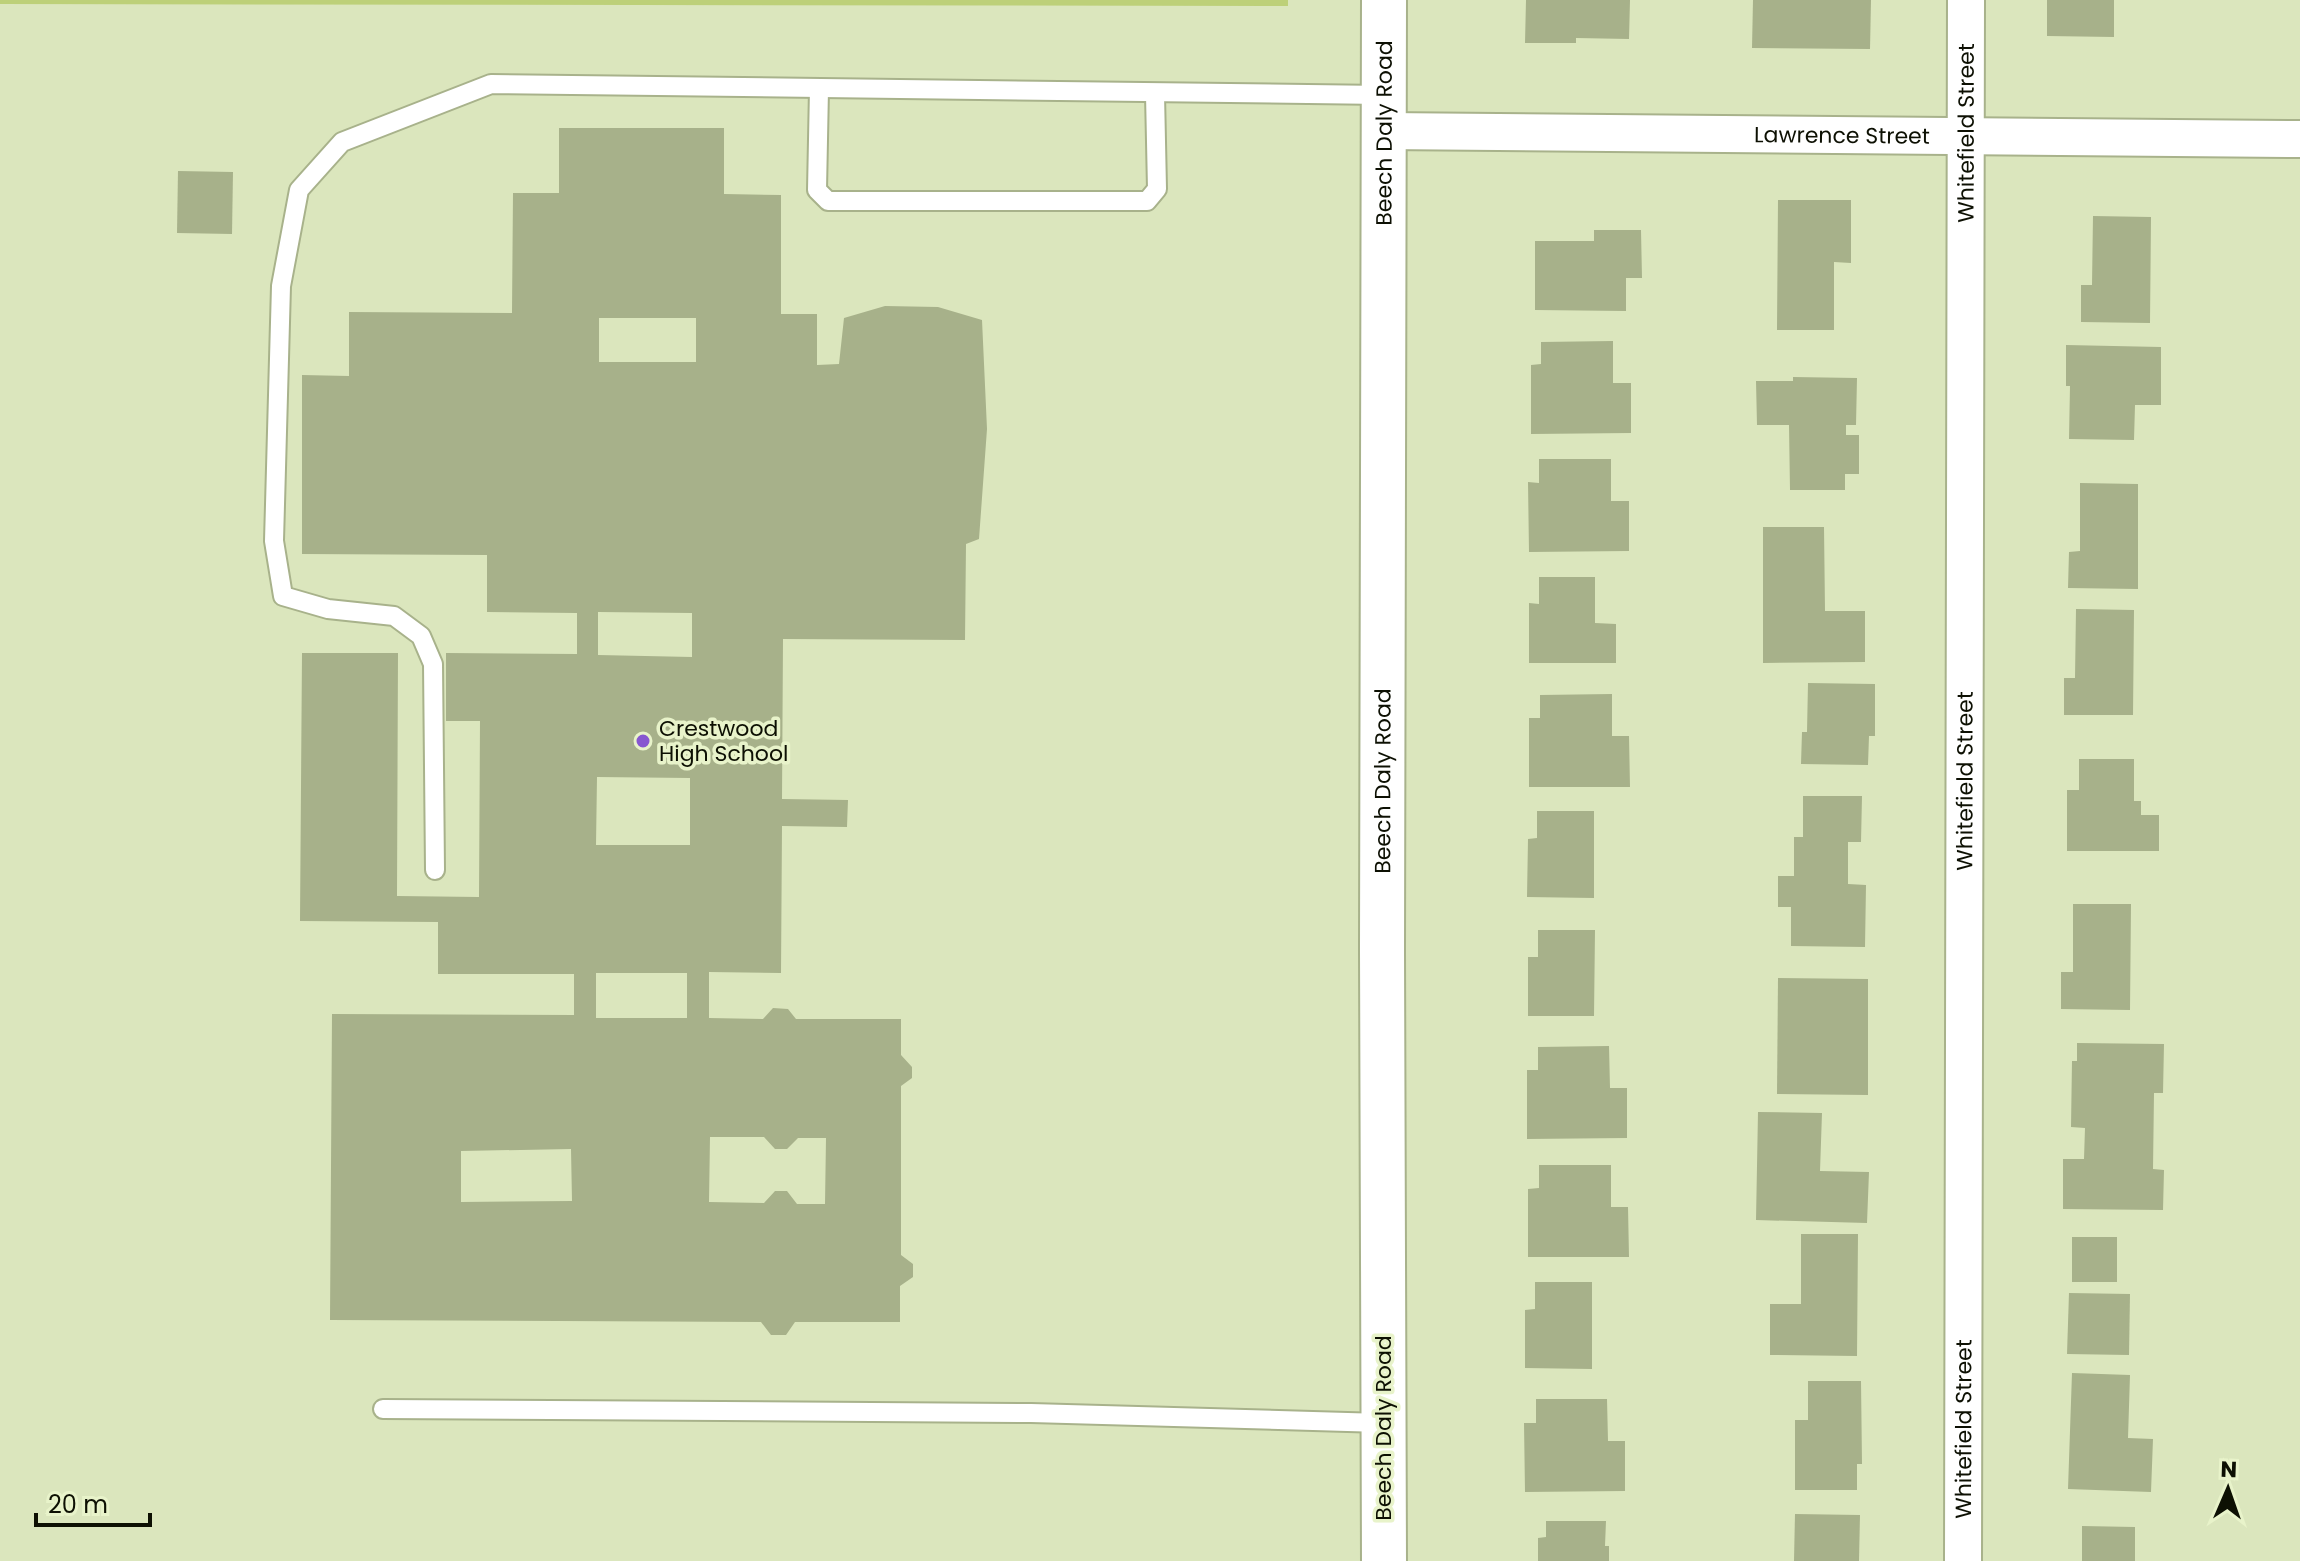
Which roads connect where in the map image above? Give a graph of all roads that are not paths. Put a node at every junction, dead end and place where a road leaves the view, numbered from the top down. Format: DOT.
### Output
graph roads {
  1 [pos="1384,0"];
  2 [pos="1966,0"];
  3 [pos="819,89"];
  4 [pos="1155,94"];
  5 [pos="1384,113"];
  6 [pos="1966,136"];
  7 [pos="2300,139"];
  8 [pos="435,870"];
  9 [pos="383,1409"];
  10 [pos="1382,1423"];
  11 [pos="1384,1561"];
  12 [pos="1963,1561"];
  1 -- 5 [label="main road, Beech Daly Road"];
  2 -- 6 [label="street, Whitefield Street"];
  3 -- 4 [label="lane"];
  3 -- 4 [label="lane"];
  3 -- 8 [label="lane"];
  4 -- 5 [label="lane"];
  5 -- 6 [label="street, Lawrence Street"];
  5 -- 10 [label="main road, Beech Daly Road"];
  6 -- 7 [label="street, Lawrence Street"];
  6 -- 12 [label="street, Whitefield Street"];
  9 -- 10 [label="lane"];
  10 -- 11 [label="main road, Beech Daly Road"];
}
